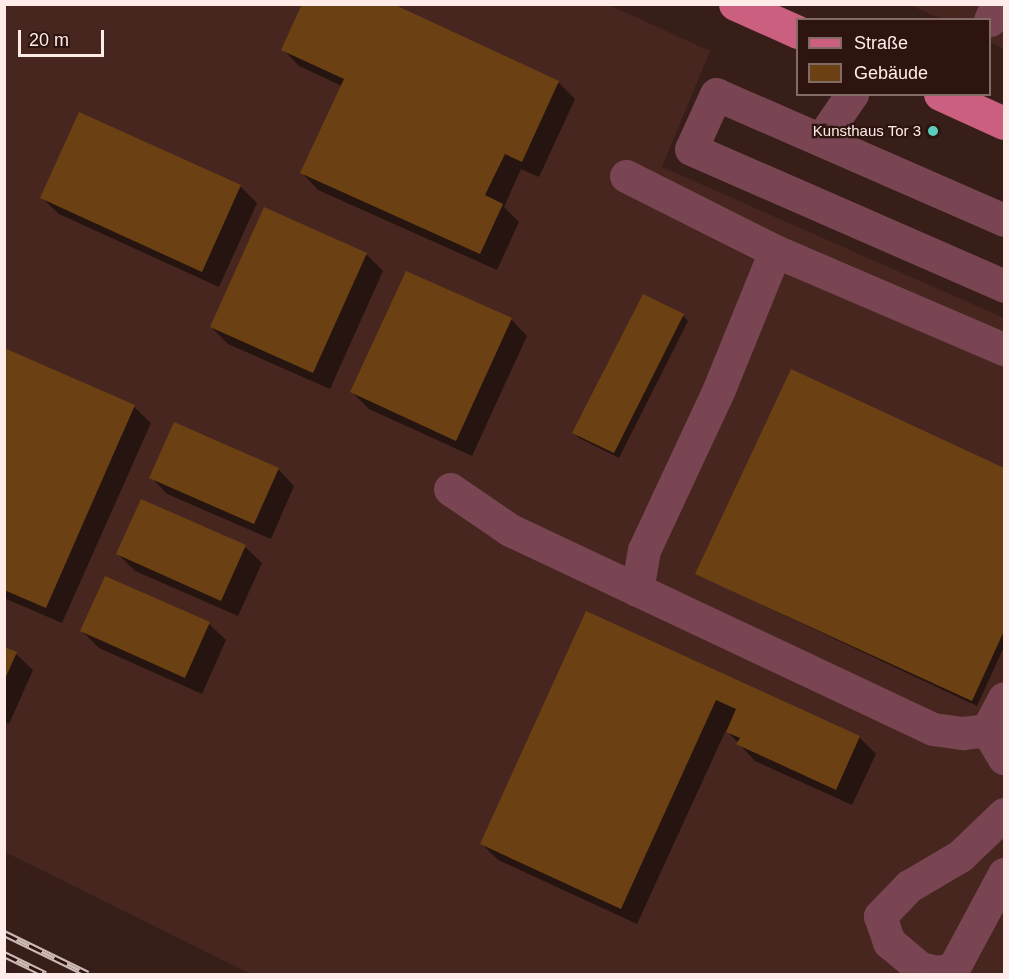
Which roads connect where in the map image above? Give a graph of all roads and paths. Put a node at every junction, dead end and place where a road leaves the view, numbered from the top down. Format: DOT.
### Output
graph roads {
  1 [pos="735,4"];
  2 [pos="997,4"];
  3 [pos="991,18"];
  4 [pos="796,31"];
  5 [pos="851,96"];
  6 [pos="950,97"];
  7 [pos="1005,123"];
  8 [pos="821,139"];
  9 [pos="626,176"];
  10 [pos="1005,220"];
  11 [pos="775,251"];
  12 [pos="1005,286"];
  13 [pos="1005,349"];
  14 [pos="450,489"];
  15 [pos="637,590"];
  16 [pos="1005,698"];
  17 [pos="987,730"];
  18 [pos="1005,758"];
  19 [pos="1005,814"];
  20 [pos="1005,874"];
  1 -- 4 [label="main road"];
  2 -- 3 [label="street"];
  5 -- 8 [label="street"];
  6 -- 7 [label="main road"];
  8 -- 10 [label="street"];
  8 -- 12 [label="street"];
  9 -- 11 [label="street"];
  11 -- 13 [label="street"];
  11 -- 15 [label="street"];
  14 -- 15 [label="street"];
  15 -- 17 [label="street"];
  16 -- 17 [label="street"];
  17 -- 18 [label="street"];
  19 -- 20 [label="street"];
}
